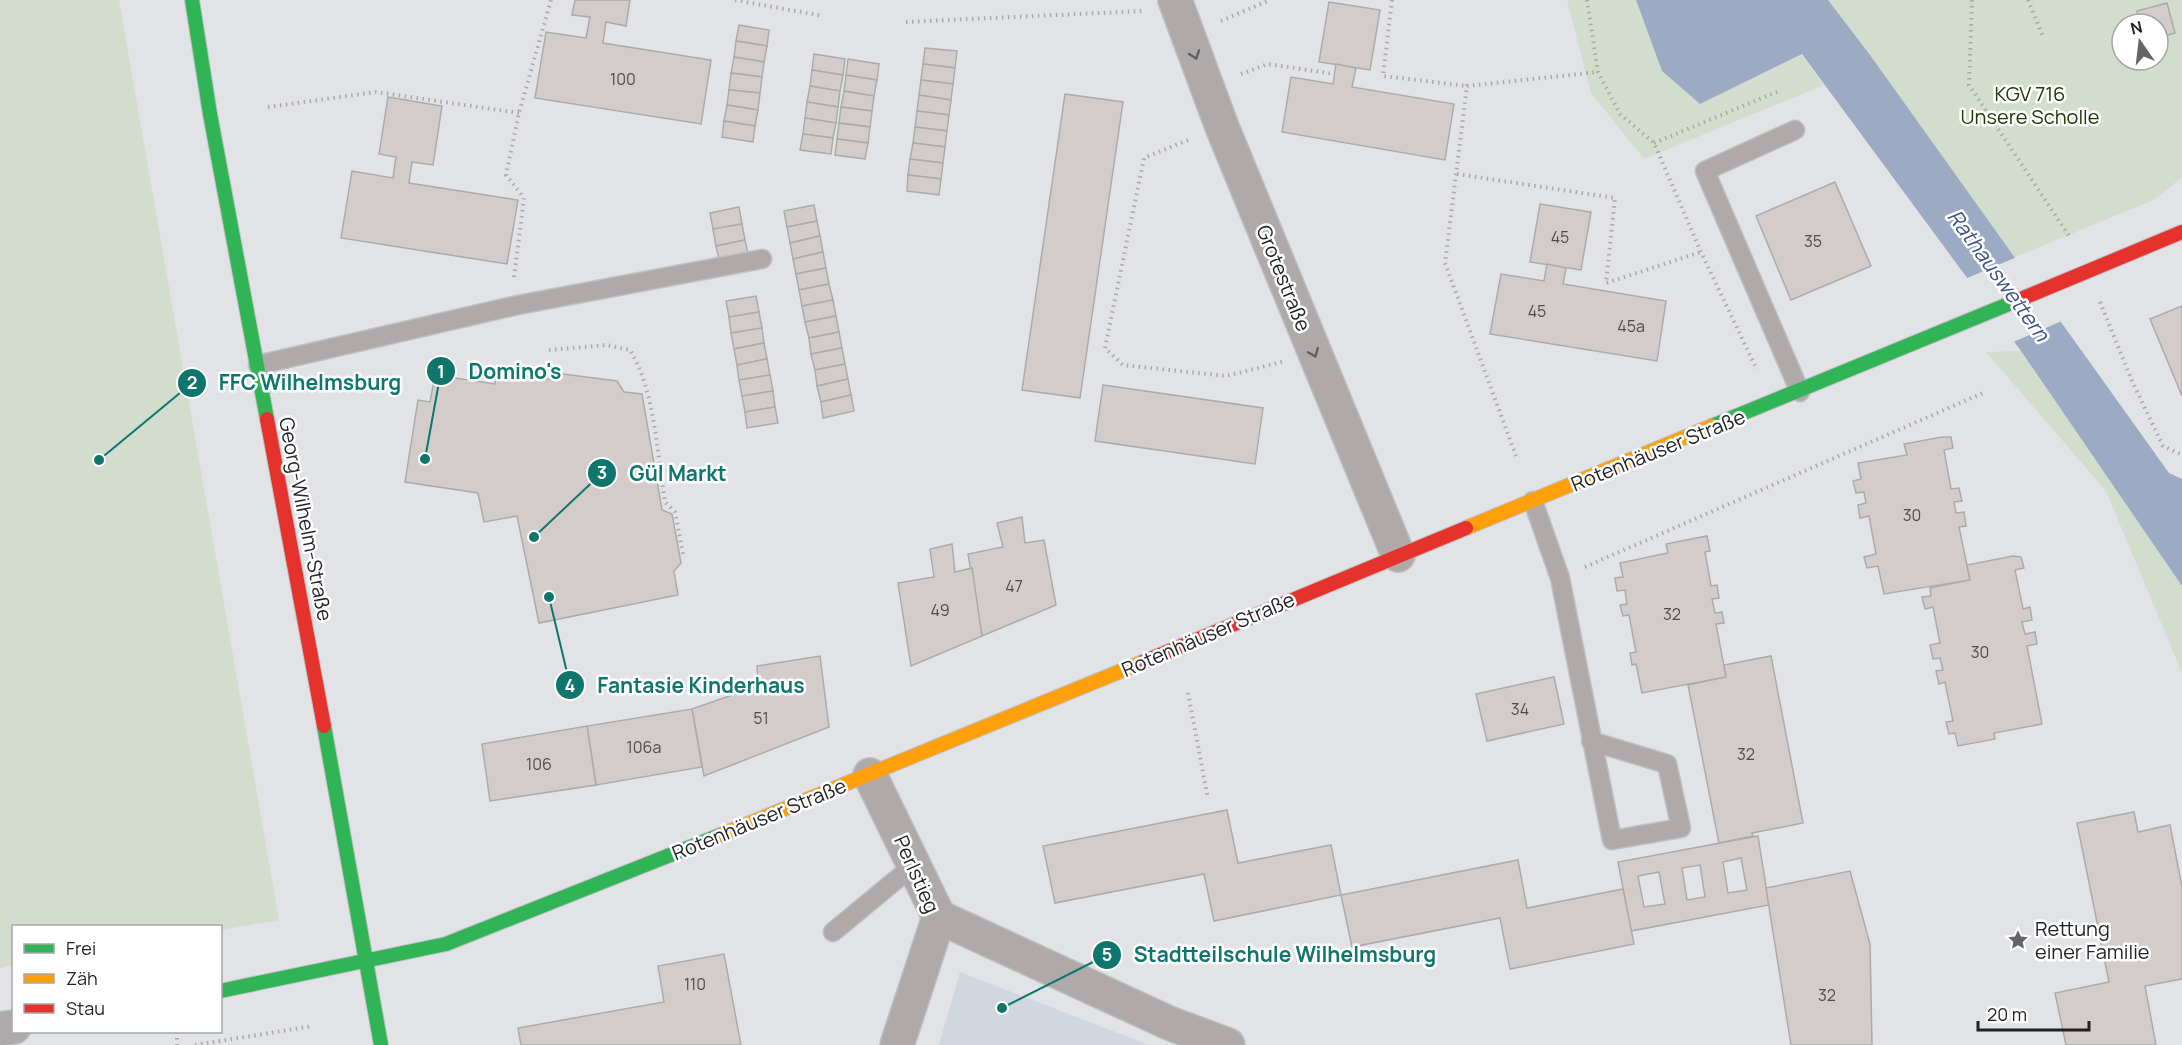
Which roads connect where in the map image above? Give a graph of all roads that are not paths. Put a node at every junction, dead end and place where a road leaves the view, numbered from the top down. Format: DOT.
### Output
graph roads {
  1 [pos="192,0"];
  2 [pos="1176,5"];
  3 [pos="1795,130"];
  4 [pos="2182,232"];
  5 [pos="762,259"];
  6 [pos="258,365"];
  7 [pos="1800,392"];
  8 [pos="1533,501"];
  9 [pos="1398,555"];
  10 [pos="1591,741"];
  11 [pos="870,775"];
  12 [pos="914,865"];
  13 [pos="939,917"];
  14 [pos="833,932"];
  15 [pos="367,962"];
  16 [pos="222,991"];
  17 [pos="381,1045"];
  18 [pos="897,1045"];
  19 [pos="1228,1045"];
  1 -- 6 [label="street, Georg-Wilhelm-Straße"];
  2 -- 9 [label="street, Grotestraße, one-way"];
  3 -- 7 [label="lane"];
  4 -- 7 [label="street, Rotenhäuser Straße"];
  5 -- 6 [label="lane"];
  6 -- 15 [label="street, Georg-Wilhelm-Straße"];
  7 -- 8 [label="street, Rotenhäuser Straße"];
  8 -- 9 [label="street, Rotenhäuser Straße"];
  8 -- 10 [label="lane"];
  9 -- 11 [label="street, Rotenhäuser Straße"];
  10 -- 10 [label="lane"];
  11 -- 12 [label="street, Perlstieg"];
  11 -- 15 [label="street, Rotenhäuser Straße"];
  12 -- 13 [label="street, Perlstieg"];
  12 -- 14 [label="lane"];
  13 -- 18 [label="street, Perlstieg"];
  13 -- 19 [label="street"];
  15 -- 16 [label="street, Rotenhäuser Straße"];
  15 -- 17 [label="street, Georg-Wilhelm-Straße"];
}
